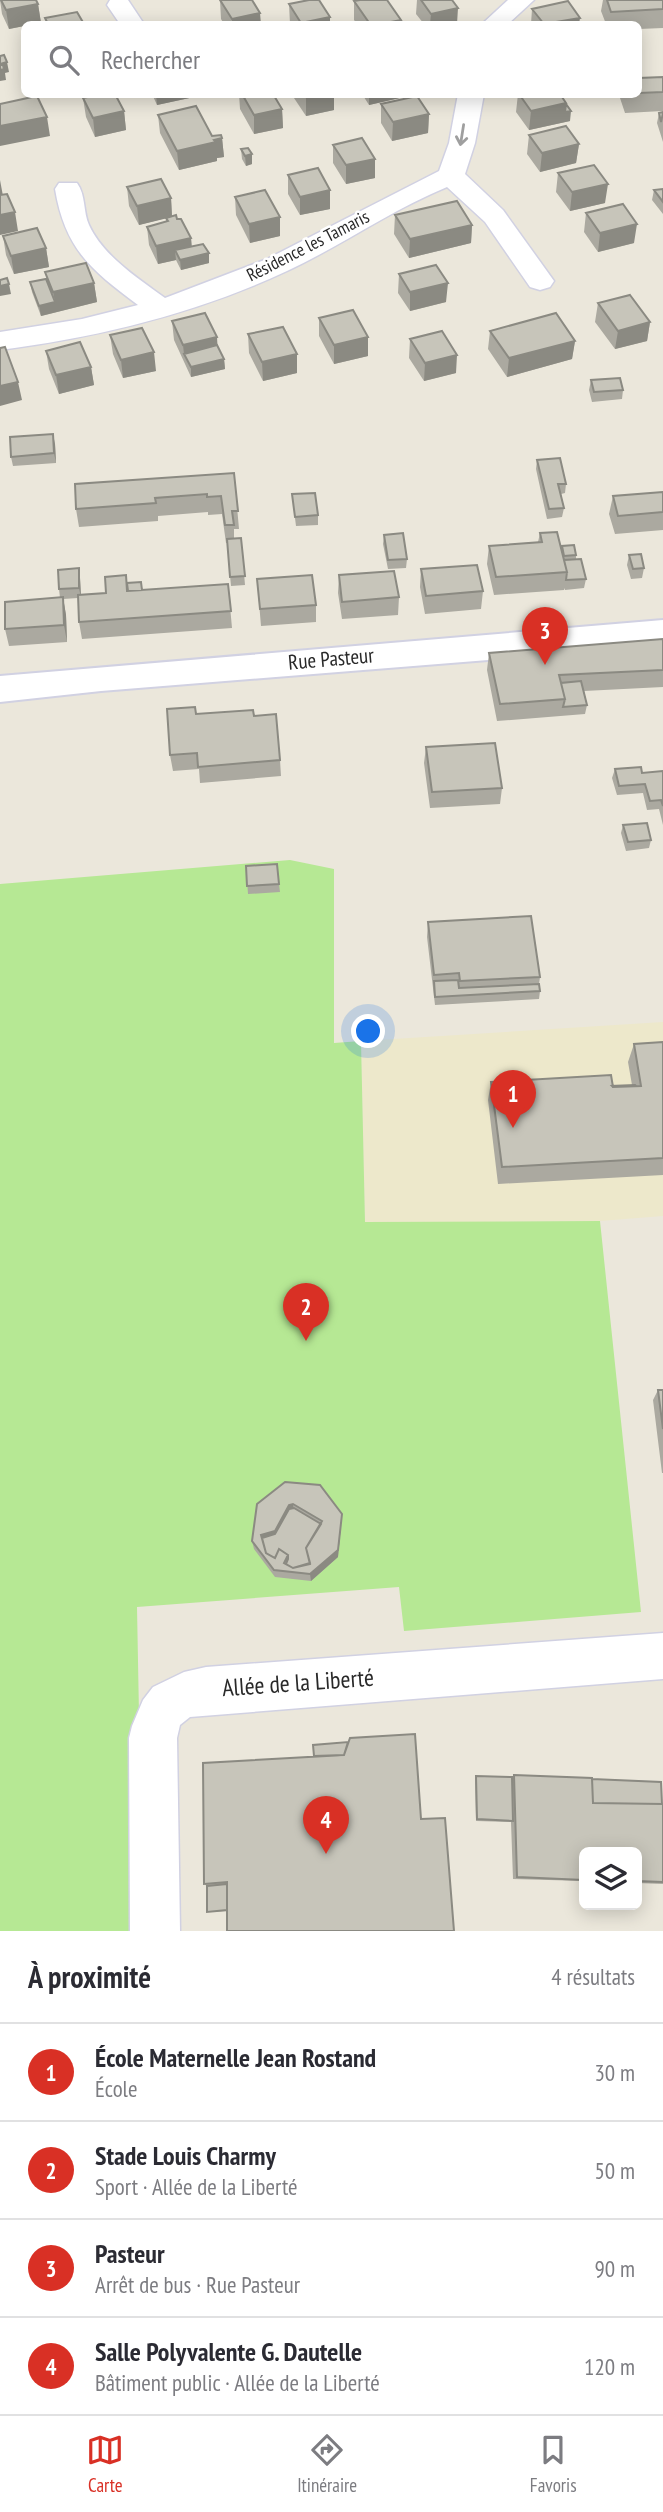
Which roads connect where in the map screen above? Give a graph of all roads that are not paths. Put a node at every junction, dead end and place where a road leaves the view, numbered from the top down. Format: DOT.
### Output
graph roads {
  1 [pos="514,1"];
  2 [pos="497,21"];
  3 [pos="470,98"];
  4 [pos="451,176"];
  5 [pos="68,189"];
  6 [pos="540,281"];
  7 [pos="162,309"];
  8 [pos="0,341"];
  9 [pos="663,633"];
  10 [pos="0,689"];
  11 [pos="663,1656"];
  12 [pos="155,1931"];
  1 -- 2 [label="street"];
  3 -- 4 [label="street, one-way"];
  4 -- 6 [label="street"];
  4 -- 7 [label="street, Résidence les Tamaris"];
  5 -- 7 [label="street"];
  7 -- 8 [label="street, Résidence les Tamaris"];
  9 -- 10 [label="street, Rue Pasteur"];
  11 -- 12 [label="street, Allée de la Liberté"];
}
